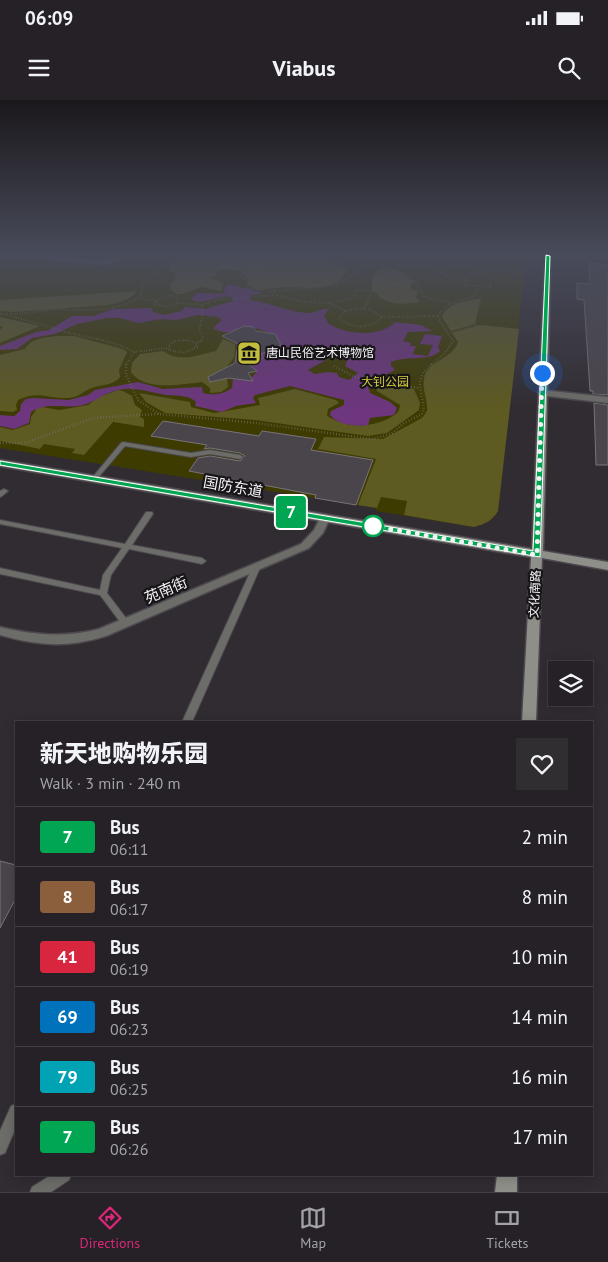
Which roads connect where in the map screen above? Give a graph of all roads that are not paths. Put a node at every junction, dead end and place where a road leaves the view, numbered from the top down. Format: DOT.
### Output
graph roads {
  1 [pos="546,307"];
  2 [pos="542,393"];
  3 [pos="608,400"];
  4 [pos="240,457"];
  5 [pos="0,463"];
  6 [pos="94,479"];
  7 [pos="149,514"];
  8 [pos="325,518"];
  9 [pos="0,522"];
  10 [pos="126,547"];
  11 [pos="537,555"];
  12 [pos="202,561"];
  13 [pos="608,566"];
  14 [pos="256,568"];
  15 [pos="0,571"];
  16 [pos="103,593"];
  17 [pos="126,624"];
  18 [pos="0,631"];
  19 [pos="187,721"];
  20 [pos="529,721"];
  21 [pos="15,1113"];
  22 [pos="0,1148"];
  23 [pos="62,1176"];
  24 [pos="507,1176"];
  25 [pos="38,1192"];
  26 [pos="506,1192"];
  1 -- 2 [label="street, 文化南路"];
  2 -- 3 [label="street"];
  2 -- 11 [label="street, 文化南路"];
  4 -- 6 [label="lane"];
  5 -- 6 [label="street, 国防东道"];
  6 -- 8 [label="street, 国防东道"];
  7 -- 10 [label="lane"];
  8 -- 11 [label="street, 国防东道"];
  8 -- 14 [label="street, 苑南街"];
  9 -- 10 [label="lane"];
  10 -- 12 [label="lane"];
  10 -- 16 [label="lane"];
  11 -- 13 [label="street, 国防东道"];
  11 -- 20 [label="street, 文化南路"];
  14 -- 17 [label="street, 苑南街"];
  14 -- 19 [label="lane"];
  15 -- 16 [label="lane"];
  16 -- 17 [label="lane"];
  17 -- 18 [label="street, 苑南街"];
  21 -- 22 [label="lane"];
  23 -- 25 [label="lane"];
  24 -- 26 [label="street"];
}
